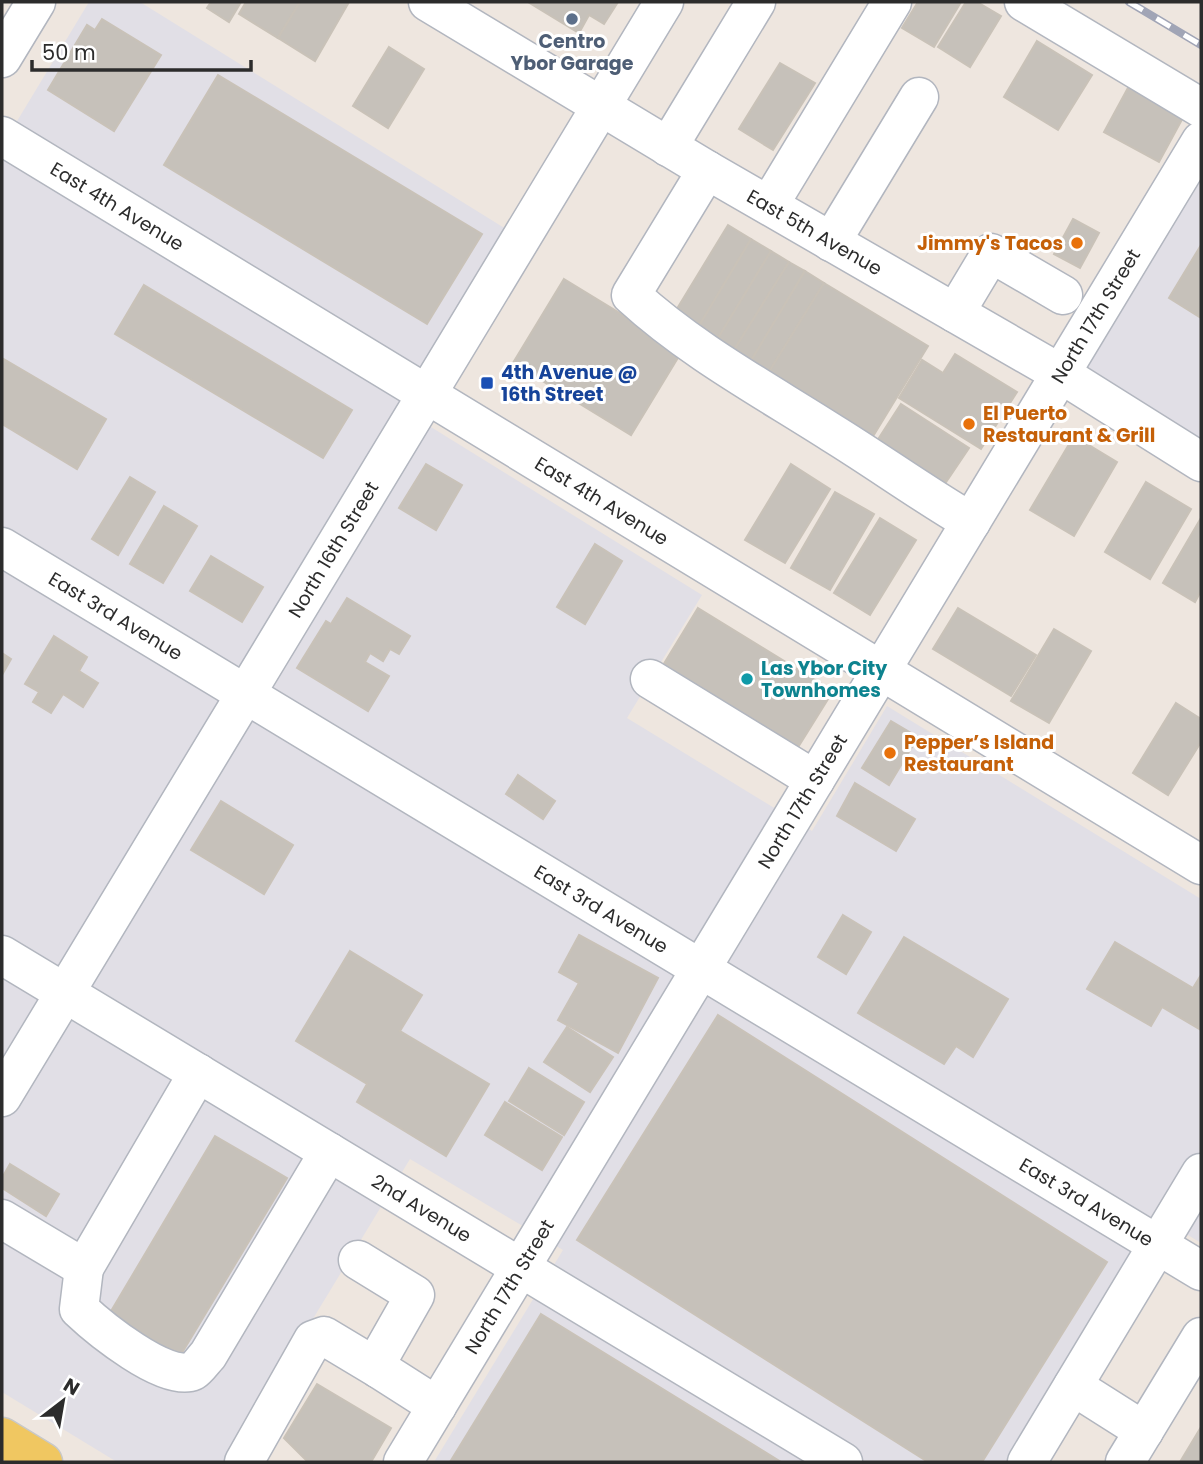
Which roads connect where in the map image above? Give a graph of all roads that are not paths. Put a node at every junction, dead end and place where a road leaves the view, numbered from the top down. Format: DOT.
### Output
graph roads {
  1 [pos="36,2"];
  2 [pos="428,2"];
  3 [pos="664,2"];
  4 [pos="756,2"];
  5 [pos="892,2"];
  6 [pos="1024,2"];
  7 [pos="2,58"];
  8 [pos="919,97"];
  9 [pos="601,107"];
  10 [pos="1201,108"];
  11 [pos="2,136"];
  12 [pos="1201,141"];
  13 [pos="668,147"];
  14 [pos="707,170"];
  15 [pos="769,205"];
  16 [pos="831,242"];
  17 [pos="1063,296"];
  18 [pos="955,313"];
  19 [pos="1060,374"];
  20 [pos="428,394"];
  21 [pos="1201,462"];
  22 [pos="971,522"];
  23 [pos="2,547"];
  24 [pos="881,670"];
  25 [pos="650,680"];
  26 [pos="246,695"];
  27 [pos="815,780"];
  28 [pos="1201,865"];
  29 [pos="2,955"];
  30 [pos="701,969"];
  31 [pos="66,993"];
  32 [pos="198,1073"];
  33 [pos="2,1097"];
  34 [pos="329,1152"];
  35 [pos="1201,1173"];
  36 [pos="2,1219"];
  37 [pos="1158,1245"];
  38 [pos="358,1259"];
  39 [pos="84,1268"];
  40 [pos="521,1268"];
  41 [pos="1201,1271"];
  42 [pos="1201,1337"];
  43 [pos="379,1368"];
  44 [pos="1073,1386"];
  45 [pos="437,1406"];
  46 [pos="2,1437"];
  47 [pos="1135,1446"];
  48 [pos="43,1462"];
  49 [pos="244,1462"];
  50 [pos="403,1462"];
  51 [pos="842,1462"];
  52 [pos="1027,1462"];
  1 -- 7 [label="street"];
  2 -- 9 [label="street, East 5th Avenue"];
  3 -- 9 [label="street, North 16th Street"];
  4 -- 13 [label="street"];
  5 -- 15 [label="street"];
  6 -- 10 [label="street"];
  8 -- 16 [label="street"];
  9 -- 13 [label="street, East 5th Avenue"];
  9 -- 20 [label="street, North 16th Street"];
  11 -- 20 [label="street, East 4th Avenue"];
  12 -- 19 [label="street, North 17th Street"];
  13 -- 14 [label="street, East 5th Avenue"];
  14 -- 15 [label="street, East 5th Avenue"];
  14 -- 22 [label="street"];
  15 -- 16 [label="street, East 5th Avenue"];
  16 -- 18 [label="street, East 5th Avenue"];
  17 -- 18 [label="street"];
  18 -- 19 [label="street, East 5th Avenue"];
  19 -- 21 [label="street, East 5th Avenue"];
  19 -- 22 [label="street, North 17th Street"];
  20 -- 24 [label="street, East 4th Avenue"];
  20 -- 26 [label="street, North 16th Street"];
  22 -- 24 [label="street, North 17th Street"];
  23 -- 26 [label="street, East 3rd Avenue"];
  24 -- 27 [label="street, North 17th Street"];
  24 -- 28 [label="street, East 4th Avenue"];
  25 -- 27 [label="street"];
  26 -- 30 [label="street, East 3rd Avenue"];
  26 -- 31 [label="street, North 16th Street"];
  27 -- 30 [label="street, North 17th Street"];
  29 -- 31 [label="street, 2nd Avenue"];
  30 -- 37 [label="street, East 3rd Avenue"];
  30 -- 40 [label="street, North 17th Street"];
  31 -- 32 [label="street, 2nd Avenue"];
  31 -- 33 [label="street, North 16th Street"];
  32 -- 34 [label="street, 2nd Avenue"];
  32 -- 39 [label="street"];
  34 -- 39 [label="street"];
  34 -- 40 [label="street, 2nd Avenue"];
  35 -- 37 [label="street"];
  36 -- 39 [label="street"];
  37 -- 41 [label="street, East 3rd Avenue"];
  37 -- 44 [label="street"];
  38 -- 43 [label="street"];
  40 -- 45 [label="street, North 17th Street"];
  40 -- 51 [label="street, 2nd Avenue"];
  42 -- 47 [label="street"];
  43 -- 45 [label="street"];
  43 -- 49 [label="street"];
  44 -- 47 [label="street"];
  44 -- 52 [label="street"];
  45 -- 50 [label="street, North 17th Street"];
  46 -- 48 [label="main road"];
}
